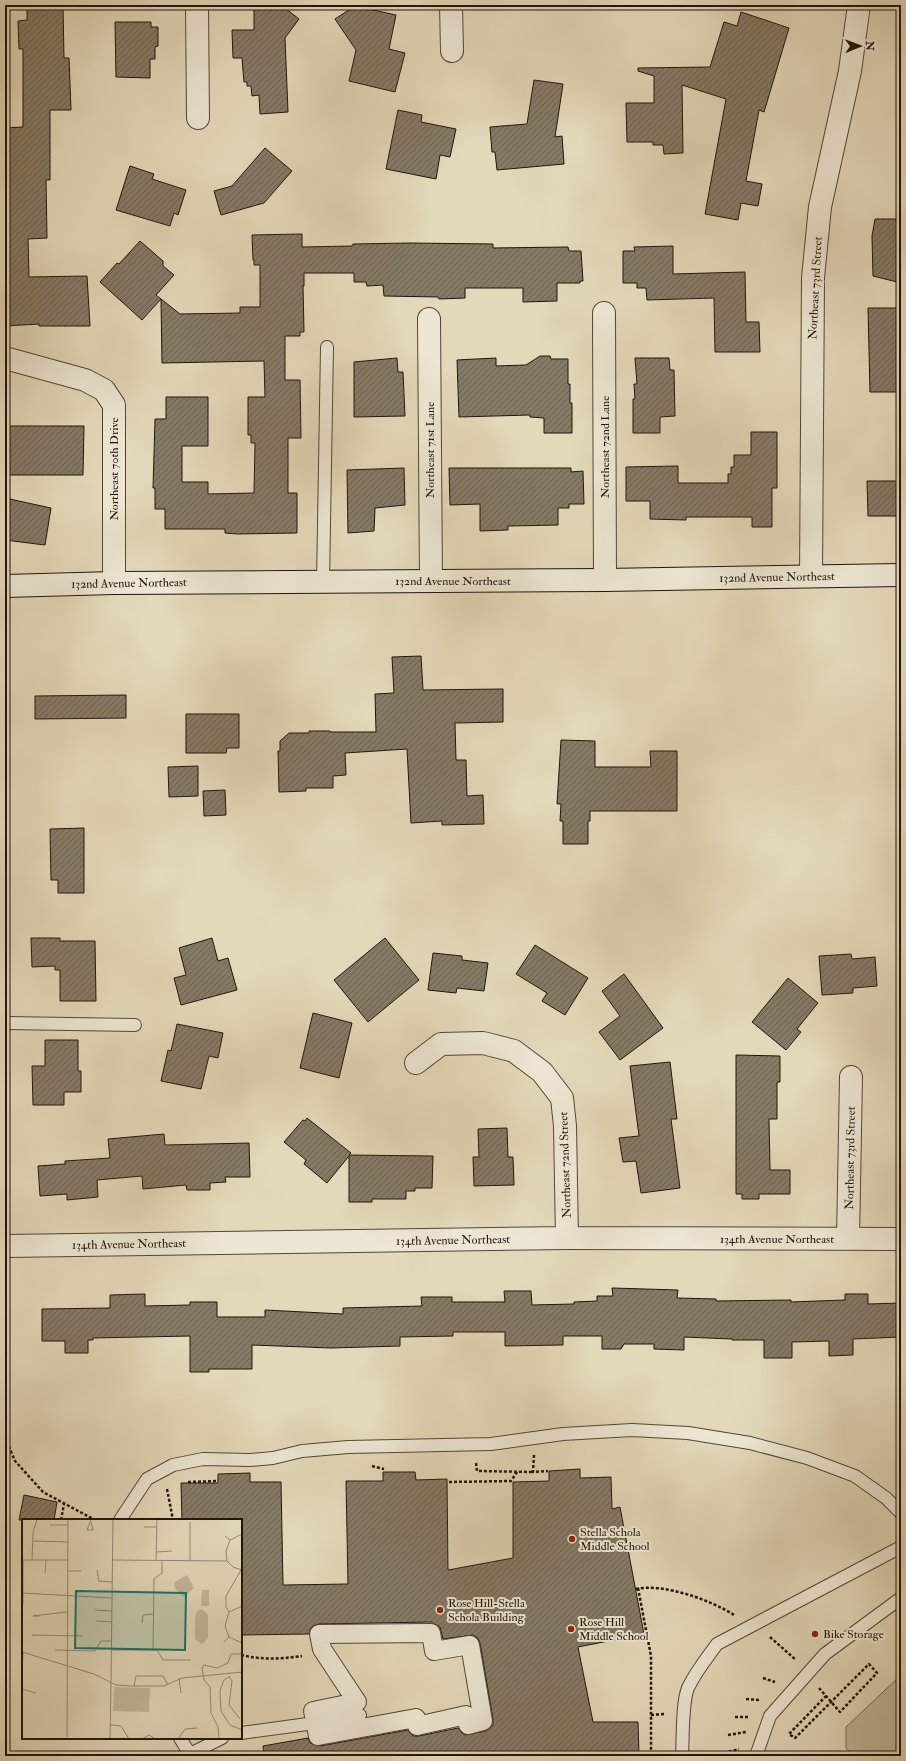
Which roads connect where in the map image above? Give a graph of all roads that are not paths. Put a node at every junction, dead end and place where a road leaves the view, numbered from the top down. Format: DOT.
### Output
graph roads {
  1 [pos="197,5"];
  2 [pos="451,5"];
  3 [pos="859,5"];
  4 [pos="452,51"];
  5 [pos="198,118"];
  6 [pos="604,313"];
  7 [pos="429,319"];
  8 [pos="327,347"];
  9 [pos="5,358"];
  10 [pos="901,575"];
  11 [pos="811,576"];
  12 [pos="605,580"];
  13 [pos="431,581"];
  14 [pos="323,582"];
  15 [pos="114,583"];
  16 [pos="5,586"];
  17 [pos="5,1023"];
  18 [pos="135,1025"];
  19 [pos="416,1063"];
  20 [pos="851,1077"];
  21 [pos="567,1238"];
  22 [pos="848,1239"];
  23 [pos="901,1239"];
  24 [pos="5,1246"];
  25 [pos="901,1513"];
  26 [pos="121,1519"];
  27 [pos="901,1547"];
  28 [pos="901,1598"];
  29 [pos="360,1715"];
  30 [pos="315,1723"];
  31 [pos="242,1733"];
  32 [pos="181,1739"];
  33 [pos="220,1739"];
  34 [pos="191,1755"];
  35 [pos="682,1756"];
  36 [pos="756,1756"];
  1 -- 5 [label="street"];
  2 -- 4 [label="street"];
  3 -- 11 [label="street, Northeast 73rd Street"];
  6 -- 12 [label="street, Northeast 72nd Lane"];
  7 -- 13 [label="street, Northeast 71st Lane"];
  8 -- 14 [label="lane"];
  9 -- 15 [label="street, Northeast 70th Drive"];
  10 -- 11 [label="street, 132nd Avenue Northeast"];
  11 -- 12 [label="street, 132nd Avenue Northeast"];
  12 -- 13 [label="street, 132nd Avenue Northeast"];
  13 -- 14 [label="street, 132nd Avenue Northeast"];
  14 -- 15 [label="street, 132nd Avenue Northeast"];
  15 -- 16 [label="street, 132nd Avenue Northeast"];
  17 -- 18 [label="lane"];
  19 -- 21 [label="street, Northeast 72nd Street"];
  20 -- 22 [label="street, Northeast 73rd Street"];
  21 -- 22 [label="street, 134th Avenue Northeast"];
  21 -- 24 [label="street, 134th Avenue Northeast"];
  22 -- 23 [label="street, 134th Avenue Northeast"];
  25 -- 26 [label="lane"];
  27 -- 35 [label="lane"];
  28 -- 36 [label="lane"];
  29 -- 30 [label="lane"];
  30 -- 30 [label="street"];
  30 -- 31 [label="lane"];
  32 -- 34 [label="lane"];
  33 -- 34 [label="lane"];
}
